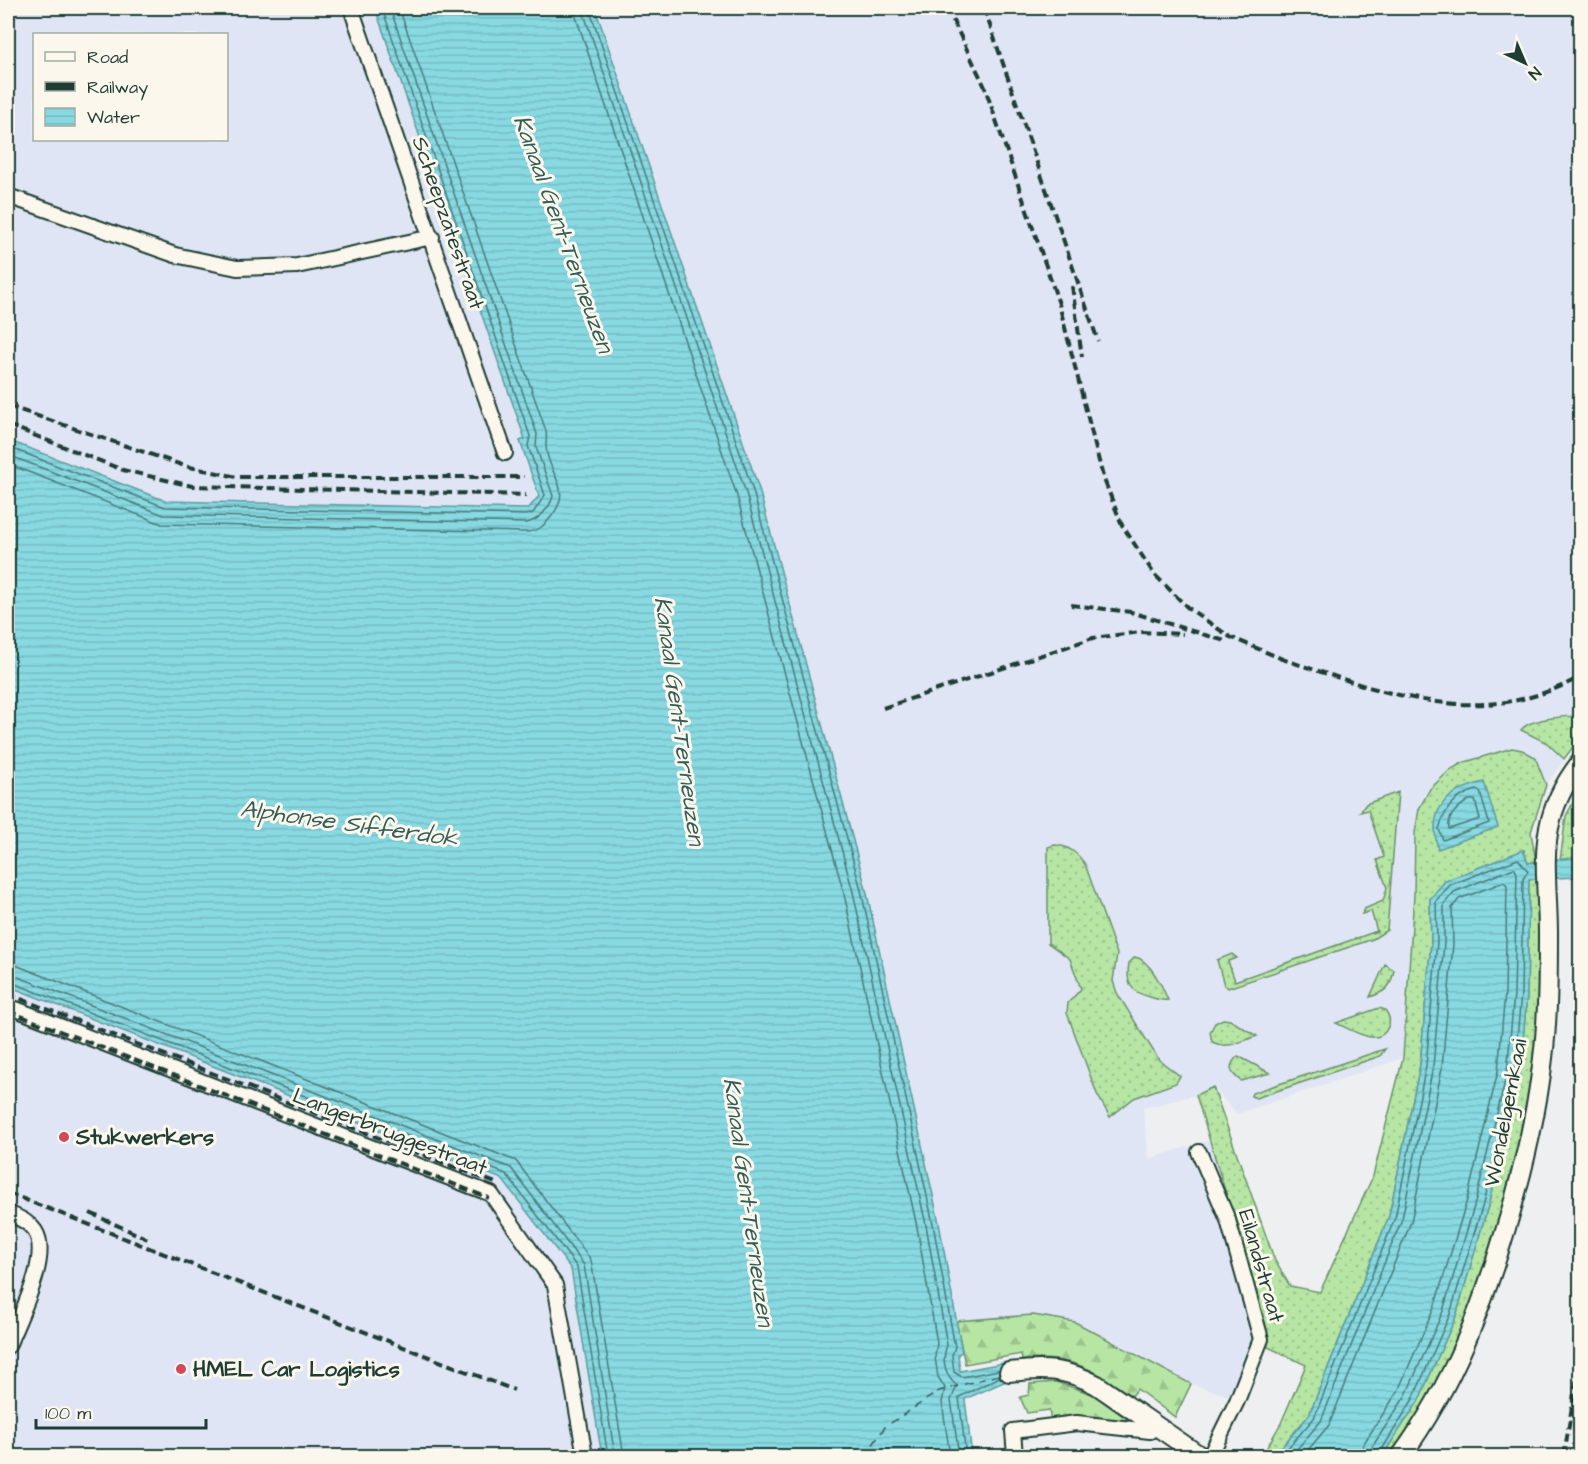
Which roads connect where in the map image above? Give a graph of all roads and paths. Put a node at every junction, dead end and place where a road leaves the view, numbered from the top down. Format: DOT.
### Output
graph roads {
  1 [pos="351,8"];
  2 [pos="8,196"];
  3 [pos="432,237"];
  4 [pos="504,453"];
  5 [pos="1581,763"];
  6 [pos="8,1006"];
  7 [pos="1199,1152"];
  8 [pos="8,1214"];
  9 [pos="8,1346"];
  10 [pos="1009,1372"];
  11 [pos="1154,1425"];
  12 [pos="585,1456"];
  13 [pos="1015,1456"];
  14 [pos="1200,1456"];
  15 [pos="1210,1456"];
  16 [pos="1401,1456"];
  1 -- 3 [label="street, Scheepzatestraat"];
  2 -- 3 [label="street"];
  3 -- 4 [label="street, Scheepzatestraat"];
  5 -- 16 [label="main road, Wondelgemkaai"];
  6 -- 12 [label="street, Langerbruggestraat"];
  7 -- 15 [label="street, Eilandstraat"];
  8 -- 9 [label="street"];
  10 -- 11 [label="main road"];
  11 -- 13 [label="street"];
  11 -- 14 [label="main road"];
}
